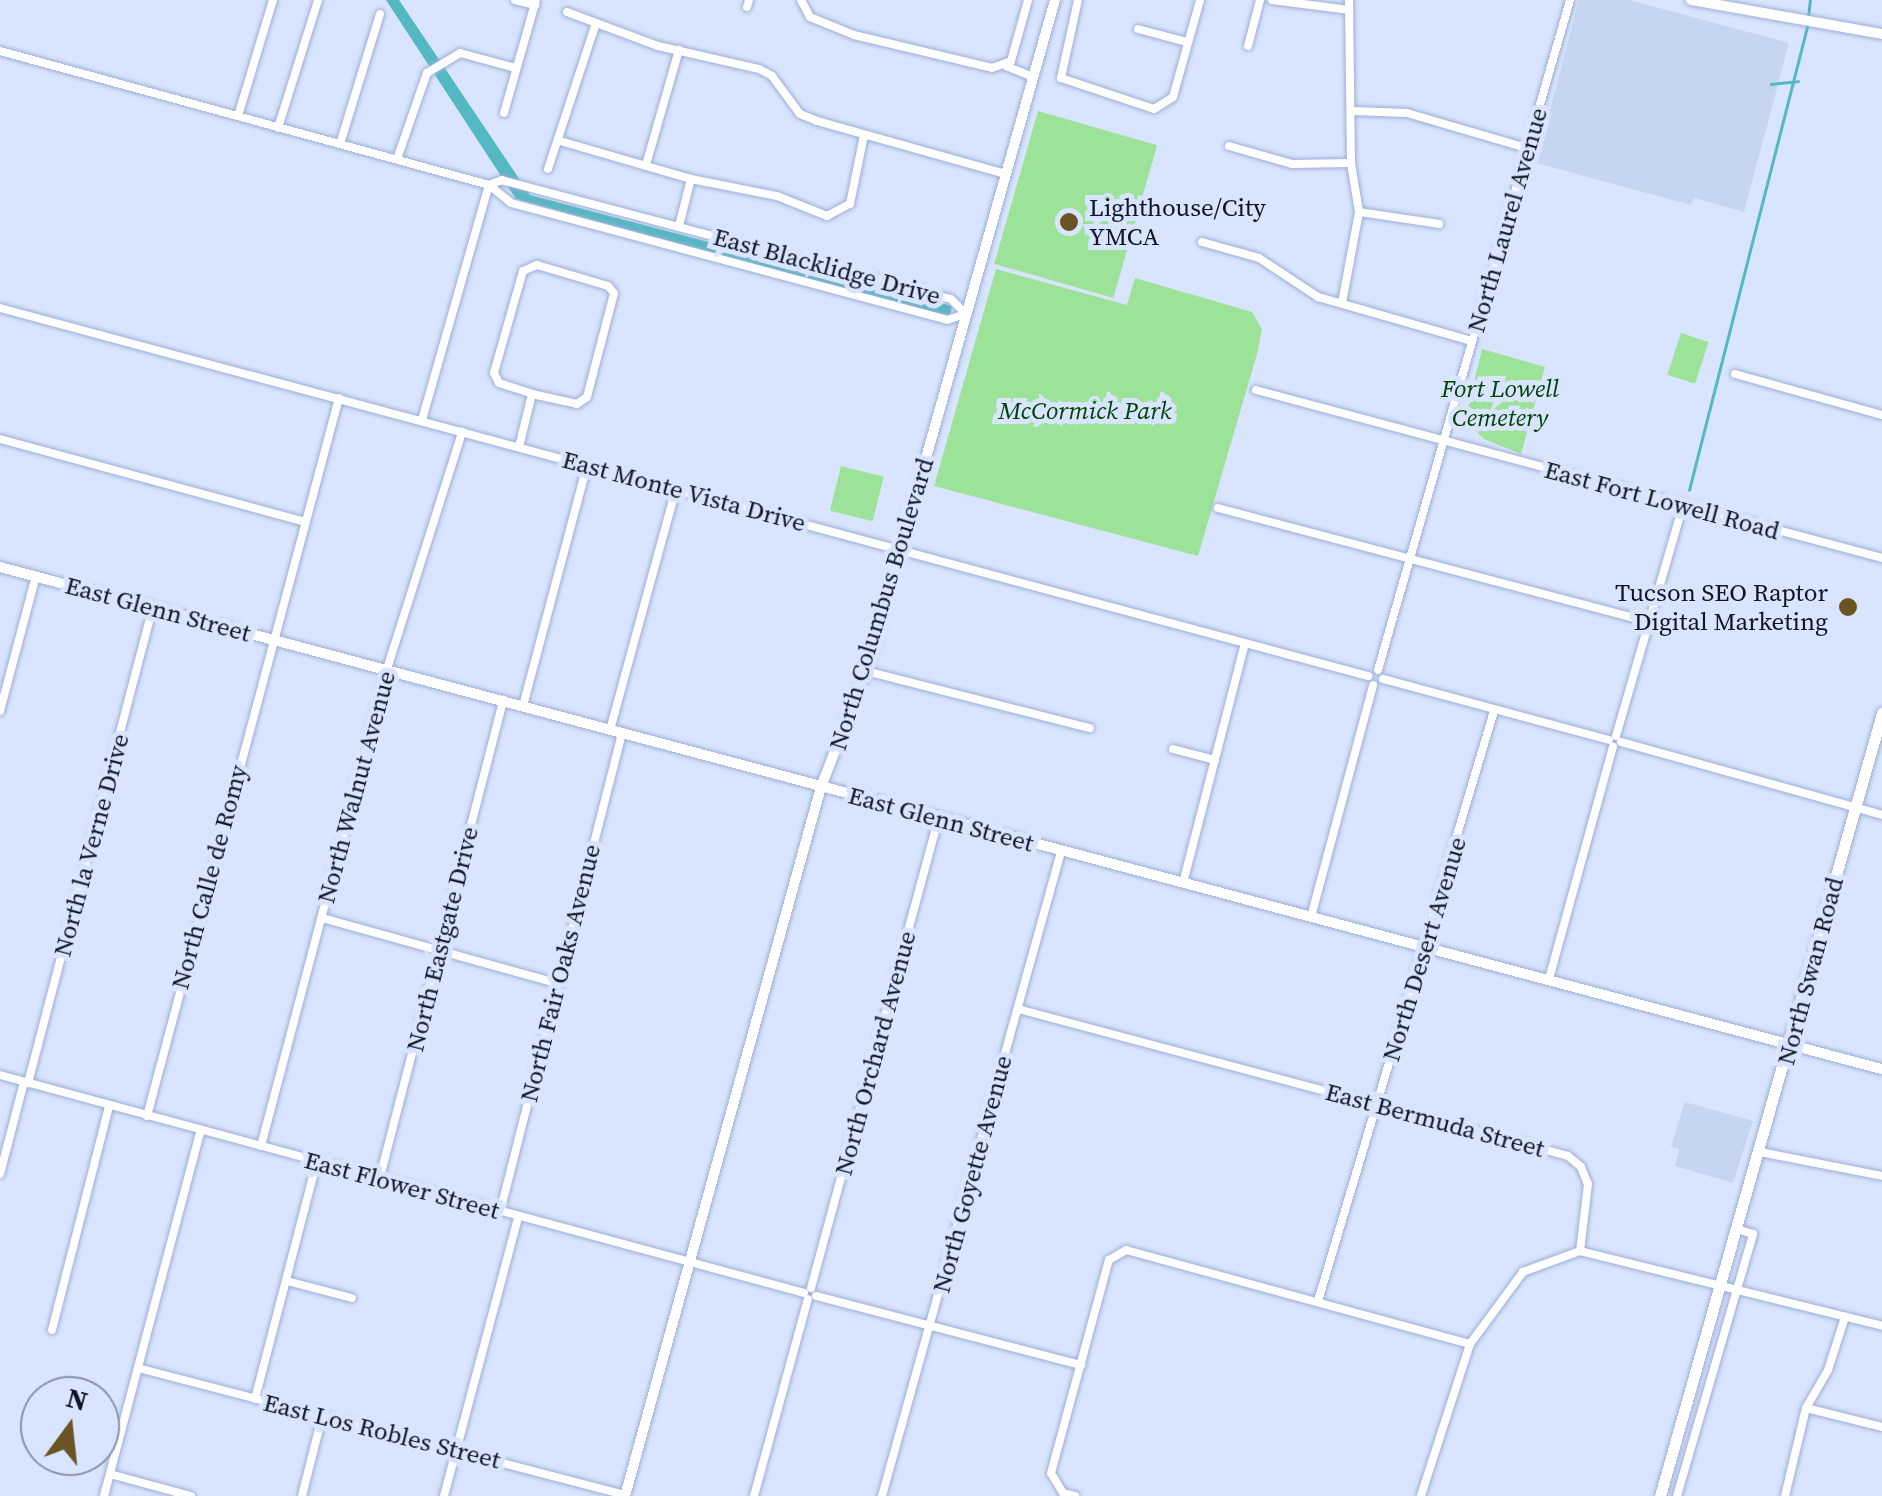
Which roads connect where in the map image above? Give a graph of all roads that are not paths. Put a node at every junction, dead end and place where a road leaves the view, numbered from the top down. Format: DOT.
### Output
graph roads {
  1 [pos="273,0"];
  2 [pos="318,0"];
  3 [pos="515,0"];
  4 [pos="802,0"];
  5 [pos="1028,0"];
  6 [pos="1055,0"];
  7 [pos="1078,0"];
  8 [pos="1200,0"];
  9 [pos="1260,0"];
  10 [pos="1272,0"];
  11 [pos="1570,0"];
  12 [pos="1691,0"];
  13 [pos="535,2"];
  14 [pos="1349,5"];
  15 [pos="567,12"];
  16 [pos="380,14"];
  17 [pos="596,26"];
  18 [pos="1138,29"];
  19 [pos="1882,34"];
  20 [pos="1186,42"];
  21 [pos="1248,46"];
  22 [pos="679,50"];
  23 [pos="0,51"];
  24 [pos="1006,66"];
  25 [pos="516,68"];
  26 [pos="1033,76"];
  27 [pos="1353,110"];
  28 [pos="504,113"];
  29 [pos="238,116"];
  30 [pos="278,128"];
  31 [pos="864,135"];
  32 [pos="560,141"];
  33 [pos="340,144"];
  34 [pos="1229,146"];
  35 [pos="1528,148"];
  36 [pos="397,159"];
  37 [pos="1351,163"];
  38 [pos="646,165"];
  39 [pos="548,169"];
  40 [pos="1006,174"];
  41 [pos="691,180"];
  42 [pos="489,185"];
  43 [pos="1359,212"];
  44 [pos="1440,224"];
  45 [pos="679,226"];
  46 [pos="1202,242"];
  47 [pos="1342,303"];
  48 [pos="0,308"];
  49 [pos="966,314"];
  50 [pos="1471,341"];
  51 [pos="1734,374"];
  52 [pos="1256,390"];
  53 [pos="532,394"];
  54 [pos="339,398"];
  55 [pos="1882,416"];
  56 [pos="422,420"];
  57 [pos="462,432"];
  58 [pos="0,438"];
  59 [pos="1443,442"];
  60 [pos="518,446"];
  61 [pos="587,465"];
  62 [pos="676,489"];
  63 [pos="1683,505"];
  64 [pos="1218,508"];
  65 [pos="305,522"];
  66 [pos="900,550"];
  67 [pos="1882,558"];
  68 [pos="1411,559"];
  69 [pos="0,567"];
  70 [pos="36,576"];
  71 [pos="153,608"];
  72 [pos="1649,622"];
  73 [pos="272,639"];
  74 [pos="1245,644"];
  75 [pos="386,669"];
  76 [pos="866,671"];
  77 [pos="1380,675"];
  78 [pos="1370,680"];
  79 [pos="503,700"];
  80 [pos="522,706"];
  81 [pos="1494,710"];
  82 [pos="0,711"];
  83 [pos="1882,713"];
  84 [pos="1090,728"];
  85 [pos="610,730"];
  86 [pos="622,733"];
  87 [pos="1615,741"];
  88 [pos="1173,749"];
  89 [pos="1215,760"];
  90 [pos="821,787"];
  91 [pos="1854,808"];
  92 [pos="1882,815"];
  93 [pos="938,818"];
  94 [pos="1061,852"];
  95 [pos="1182,883"];
  96 [pos="1310,917"];
  97 [pos="322,918"];
  98 [pos="1424,948"];
  99 [pos="438,951"];
  100 [pos="1549,980"];
  101 [pos="556,982"];
  102 [pos="1018,1009"];
  103 [pos="1791,1044"];
  104 [pos="1882,1069"];
  105 [pos="0,1076"];
  106 [pos="26,1083"];
  107 [pos="1377,1104"];
  108 [pos="109,1106"];
  109 [pos="147,1116"];
  110 [pos="201,1130"];
  111 [pos="261,1146"];
  112 [pos="1760,1152"];
  113 [pos="317,1161"];
  114 [pos="0,1174"];
  115 [pos="1882,1176"];
  116 [pos="380,1177"];
  117 [pos="500,1212"];
  118 [pos="518,1217"];
  119 [pos="1737,1229"];
  120 [pos="1580,1251"];
  121 [pos="690,1263"];
  122 [pos="287,1281"];
  123 [pos="1720,1284"];
  124 [pos="1738,1288"];
  125 [pos="810,1294"];
  126 [pos="352,1298"];
  127 [pos="1318,1302"];
  128 [pos="1846,1317"];
  129 [pos="930,1326"];
  130 [pos="1882,1326"];
  131 [pos="52,1330"];
  132 [pos="1470,1344"];
  133 [pos="1081,1365"];
  134 [pos="138,1368"];
  135 [pos="255,1400"];
  136 [pos="1806,1408"];
  137 [pos="322,1417"];
  138 [pos="1882,1428"];
  139 [pos="120,1436"];
  140 [pos="456,1451"];
  141 [pos="117,1476"];
  142 [pos="625,1495"];
  143 [pos="191,1496"];
  144 [pos="302,1496"];
  145 [pos="444,1496"];
  146 [pos="754,1496"];
  147 [pos="882,1496"];
  148 [pos="1075,1496"];
  149 [pos="1421,1496"];
  150 [pos="1660,1496"];
  151 [pos="1677,1496"];
  152 [pos="1785,1496"];
  1 -- 29 [label="street"];
  2 -- 30 [label="street"];
  3 -- 13 [label="street"];
  4 -- 24 [label="street"];
  5 -- 24 [label="street"];
  6 -- 26 [label="street, North Columbus Boulevard"];
  7 -- 20 [label="street"];
  8 -- 20 [label="street"];
  9 -- 21 [label="street"];
  10 -- 14 [label="street"];
  11 -- 35 [label="street, North Laurel Avenue"];
  12 -- 19 [label="street"];
  13 -- 25 [label="street"];
  14 -- 27 [label="street"];
  15 -- 17 [label="street"];
  16 -- 33 [label="street"];
  17 -- 22 [label="street"];
  17 -- 32 [label="street"];
  18 -- 20 [label="street"];
  22 -- 31 [label="street"];
  22 -- 38 [label="street"];
  23 -- 29 [label="street, East Blacklidge Drive"];
  24 -- 26 [label="street"];
  25 -- 28 [label="street"];
  25 -- 36 [label="street"];
  26 -- 40 [label="street, North Columbus Boulevard"];
  27 -- 35 [label="street"];
  27 -- 37 [label="street"];
  29 -- 30 [label="street, East Blacklidge Drive"];
  30 -- 33 [label="street, East Blacklidge Drive"];
  31 -- 40 [label="street"];
  31 -- 41 [label="street"];
  32 -- 38 [label="street"];
  32 -- 39 [label="street"];
  33 -- 36 [label="street, East Blacklidge Drive"];
  34 -- 37 [label="street"];
  35 -- 50 [label="street, North Laurel Avenue"];
  36 -- 42 [label="street, East Blacklidge Drive"];
  37 -- 43 [label="street"];
  38 -- 41 [label="street"];
  40 -- 49 [label="street, North Columbus Boulevard"];
  41 -- 45 [label="street"];
  42 -- 45 [label="street, East Blacklidge Drive"];
  42 -- 49 [label="street, East Blacklidge Drive"];
  42 -- 56 [label="street"];
  43 -- 44 [label="street"];
  43 -- 47 [label="street"];
  45 -- 49 [label="street, East Blacklidge Drive"];
  46 -- 47 [label="street"];
  47 -- 50 [label="street"];
  48 -- 54 [label="street, East Monte Vista Drive"];
  49 -- 66 [label="street, North Columbus Boulevard"];
  50 -- 59 [label="street, North Laurel Avenue"];
  51 -- 55 [label="street"];
  52 -- 59 [label="street"];
  53 -- 53 [label="street"];
  53 -- 60 [label="street"];
  54 -- 56 [label="street, East Monte Vista Drive"];
  54 -- 65 [label="street, North Calle de Romy"];
  56 -- 57 [label="street, East Monte Vista Drive"];
  57 -- 60 [label="street, East Monte Vista Drive"];
  57 -- 75 [label="street, North Walnut Avenue"];
  58 -- 65 [label="street"];
  59 -- 63 [label="street, East Fort Lowell Road"];
  59 -- 68 [label="street, North Laurel Avenue"];
  60 -- 61 [label="street, East Monte Vista Drive"];
  61 -- 62 [label="street, East Monte Vista Drive"];
  61 -- 80 [label="street"];
  62 -- 66 [label="street, East Monte Vista Drive"];
  62 -- 85 [label="street"];
  63 -- 67 [label="street, East Fort Lowell Road"];
  63 -- 72 [label="street"];
  64 -- 68 [label="street"];
  65 -- 73 [label="street, North Calle de Romy"];
  66 -- 74 [label="street, East Monte Vista Drive"];
  66 -- 76 [label="street, North Columbus Boulevard"];
  68 -- 72 [label="street"];
  68 -- 77 [label="street, North Laurel Avenue"];
  69 -- 70 [label="street, East Glenn Street"];
  70 -- 71 [label="street, East Glenn Street"];
  70 -- 82 [label="street"];
  71 -- 73 [label="street, East Glenn Street"];
  71 -- 106 [label="street, North la Verne Drive"];
  72 -- 87 [label="street"];
  73 -- 75 [label="street, East Glenn Street"];
  73 -- 109 [label="street, North Calle de Romy"];
  74 -- 78 [label="street, East Monte Vista Drive"];
  74 -- 89 [label="street"];
  75 -- 79 [label="street, East Glenn Street"];
  75 -- 97 [label="street, North Walnut Avenue"];
  76 -- 84 [label="street"];
  76 -- 90 [label="street, North Columbus Boulevard"];
  77 -- 78 [label="street"];
  77 -- 81 [label="street"];
  78 -- 96 [label="street"];
  79 -- 80 [label="street, East Glenn Street"];
  79 -- 99 [label="street, North Eastgate Drive"];
  80 -- 85 [label="street, East Glenn Street"];
  81 -- 87 [label="street"];
  81 -- 98 [label="street, North Desert Avenue"];
  83 -- 91 [label="main road, North Swan Road"];
  85 -- 86 [label="street, East Glenn Street"];
  86 -- 90 [label="street, East Glenn Street"];
  86 -- 101 [label="street, North Fair Oaks Avenue"];
  87 -- 91 [label="street"];
  87 -- 100 [label="street"];
  88 -- 89 [label="street"];
  89 -- 95 [label="street"];
  90 -- 93 [label="street, East Glenn Street"];
  90 -- 121 [label="street, North Columbus Boulevard"];
  91 -- 92 [label="street"];
  91 -- 103 [label="main road, North Swan Road"];
  93 -- 94 [label="street, East Glenn Street"];
  93 -- 125 [label="street, North Orchard Avenue"];
  94 -- 95 [label="street, East Glenn Street"];
  94 -- 102 [label="street, North Goyette Avenue"];
  95 -- 96 [label="street, East Glenn Street"];
  96 -- 98 [label="street, East Glenn Street"];
  97 -- 99 [label="street"];
  97 -- 111 [label="street, North Walnut Avenue"];
  98 -- 100 [label="street, East Glenn Street"];
  98 -- 107 [label="street, North Desert Avenue"];
  99 -- 101 [label="street"];
  99 -- 116 [label="street, North Eastgate Drive"];
  100 -- 103 [label="street, East Glenn Street"];
  101 -- 117 [label="street, North Fair Oaks Avenue"];
  102 -- 107 [label="street, East Bermuda Street"];
  102 -- 129 [label="street, North Goyette Avenue"];
  103 -- 104 [label="street, East Glenn Street"];
  103 -- 112 [label="main road, North Swan Road"];
  105 -- 106 [label="street, East Flower Street"];
  106 -- 108 [label="street, East Flower Street"];
  106 -- 114 [label="street, North la Verne Drive"];
  107 -- 120 [label="street, East Bermuda Street"];
  107 -- 127 [label="street, North Desert Avenue"];
  108 -- 109 [label="street, East Flower Street"];
  108 -- 131 [label="street"];
  109 -- 110 [label="street, East Flower Street"];
  110 -- 111 [label="street, East Flower Street"];
  110 -- 134 [label="street"];
  111 -- 113 [label="street, East Flower Street"];
  112 -- 115 [label="street"];
  112 -- 119 [label="main road, North Swan Road"];
  113 -- 116 [label="street, East Flower Street"];
  113 -- 122 [label="street"];
  116 -- 117 [label="street, East Flower Street"];
  117 -- 118 [label="street, East Flower Street"];
  118 -- 121 [label="street, East Flower Street"];
  118 -- 140 [label="street"];
  119 -- 123 [label="main road, North Swan Road"];
  119 -- 124 [label="street, North Swan Road"];
  120 -- 123 [label="street"];
  120 -- 132 [label="street"];
  121 -- 125 [label="street, East Flower Street"];
  121 -- 142 [label="street, North Columbus Boulevard"];
  122 -- 126 [label="street"];
  122 -- 135 [label="street"];
  123 -- 124 [label="street"];
  123 -- 150 [label="main road, North Swan Road"];
  124 -- 128 [label="street"];
  124 -- 151 [label="street, North Swan Road"];
  125 -- 129 [label="street, East Flower Street"];
  125 -- 146 [label="street, North Orchard Avenue"];
  127 -- 132 [label="street"];
  127 -- 133 [label="street"];
  128 -- 130 [label="street"];
  128 -- 136 [label="street"];
  129 -- 133 [label="street, East Flower Street"];
  129 -- 147 [label="street, North Goyette Avenue"];
  132 -- 149 [label="street"];
  133 -- 148 [label="street"];
  134 -- 135 [label="street, East Los Robles Street"];
  134 -- 139 [label="street"];
  135 -- 137 [label="street, East Los Robles Street"];
  136 -- 138 [label="street"];
  136 -- 152 [label="street"];
  137 -- 140 [label="street, East Los Robles Street"];
  137 -- 144 [label="street"];
  140 -- 142 [label="street, East Los Robles Street"];
  140 -- 145 [label="street"];
  141 -- 143 [label="street"];
}
